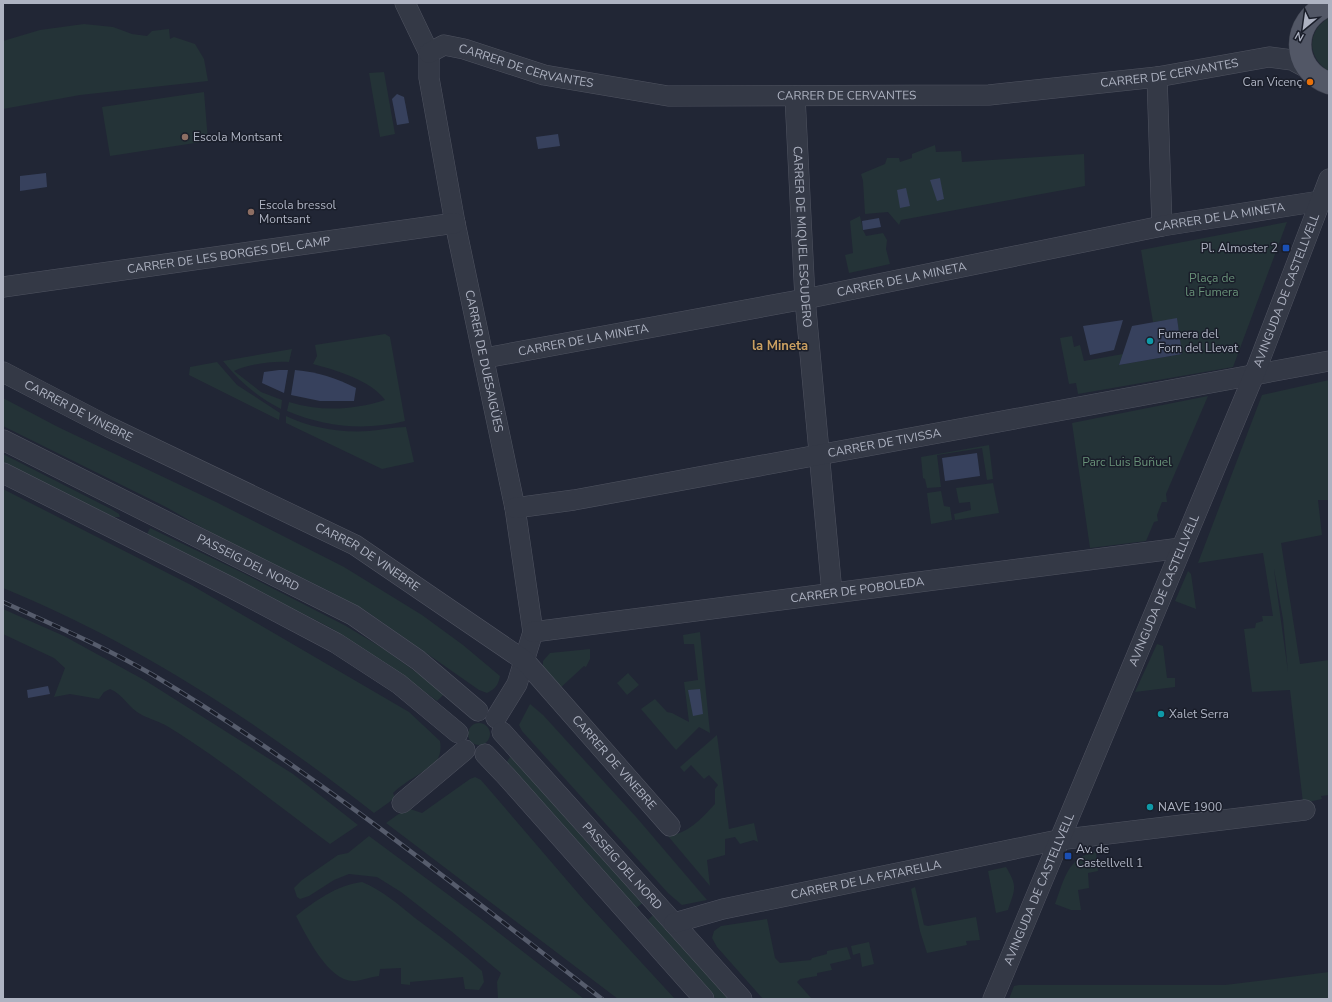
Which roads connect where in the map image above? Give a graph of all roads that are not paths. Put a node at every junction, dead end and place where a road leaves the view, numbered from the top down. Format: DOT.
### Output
graph roads {
  1 [pos="405,3"];
  2 [pos="1314,14"];
  3 [pos="429,53"];
  4 [pos="1269,57"];
  5 [pos="1307,68"];
  6 [pos="1157,77"];
  7 [pos="1328,85"];
  8 [pos="795,96"];
  9 [pos="1329,179"];
  10 [pos="1324,203"];
  11 [pos="455,223"];
  12 [pos="1162,226"];
  13 [pos="3,287"];
  14 [pos="805,299"];
  15 [pos="485,358"];
  16 [pos="1329,361"];
  17 [pos="3,372"];
  18 [pos="1254,375"];
  19 [pos="3,440"];
  20 [pos="820,455"];
  21 [pos="3,473"];
  22 [pos="515,508"];
  23 [pos="1181,548"];
  24 [pos="832,593"];
  25 [pos="533,632"];
  26 [pos="525,661"];
  27 [pos="478,711"];
  28 [pos="499,725"];
  29 [pos="462,741"];
  30 [pos="485,754"];
  31 [pos="402,803"];
  32 [pos="1305,810"];
  33 [pos="670,826"];
  34 [pos="1058,840"];
  35 [pos="674,923"];
  36 [pos="704,999"];
  37 [pos="742,999"];
  38 [pos="993,999"];
  1 -- 3 [label="street, CARRER DE DUESAIGÜES"];
  2 -- 4 [label="street, CARRER DE CERVANTES"];
  2 -- 5 [label="main road"];
  3 -- 8 [label="street, CARRER DE CERVANTES"];
  3 -- 11 [label="street, CARRER DE DUESAIGÜES"];
  4 -- 5 [label="street, CARRER DE CERVANTES"];
  4 -- 6 [label="street, CARRER DE CERVANTES"];
  5 -- 7 [label="main road"];
  6 -- 8 [label="street, CARRER DE CERVANTES"];
  6 -- 12 [label="street"];
  8 -- 14 [label="street, CARRER DE MIQUEL ESCUDERO"];
  9 -- 10 [label="street, AVINGUDA DE CASTELLVELL"];
  10 -- 12 [label="street, CARRER DE LA MINETA"];
  10 -- 18 [label="street, AVINGUDA DE CASTELLVELL"];
  11 -- 13 [label="street, CARRER DE LES BORGES DEL CAMP"];
  11 -- 15 [label="street, CARRER DE DUESAIGÜES"];
  12 -- 14 [label="street, CARRER DE LA MINETA"];
  14 -- 15 [label="street, CARRER DE LA MINETA"];
  14 -- 20 [label="street, CARRER DE MIQUEL ESCUDERO"];
  15 -- 22 [label="street, CARRER DE DUESAIGÜES"];
  16 -- 18 [label="street, CARRER DE TIVISSA"];
  17 -- 26 [label="street, CARRER DE VINEBRE"];
  18 -- 20 [label="street, CARRER DE TIVISSA"];
  18 -- 23 [label="street, AVINGUDA DE CASTELLVELL"];
  19 -- 27 [label="street, PASSEIG DEL NORD"];
  20 -- 22 [label="street, CARRER DE TIVISSA"];
  20 -- 24 [label="street, CARRER DE MIQUEL ESCUDERO"];
  21 -- 29 [label="street"];
  22 -- 25 [label="street, CARRER DE DUESAIGÜES"];
  23 -- 24 [label="street, CARRER DE POBOLEDA"];
  23 -- 34 [label="street, AVINGUDA DE CASTELLVELL"];
  24 -- 25 [label="street, CARRER DE POBOLEDA"];
  25 -- 26 [label="street, CARRER DE DUESAIGÜES"];
  26 -- 28 [label="street, CARRER DE DUESAIGÜES"];
  26 -- 33 [label="street, CARRER DE VINEBRE"];
  27 -- 28 [label="street"];
  27 -- 29 [label="street"];
  28 -- 30 [label="street"];
  28 -- 35 [label="street, PASSEIG DEL NORD"];
  29 -- 30 [label="street"];
  29 -- 31 [label="street"];
  30 -- 36 [label="street"];
  32 -- 34 [label="street, CARRER DE LA FATARELLA"];
  34 -- 35 [label="street, CARRER DE LA FATARELLA"];
  34 -- 38 [label="street, AVINGUDA DE CASTELLVELL"];
  35 -- 37 [label="street, PASSEIG DEL NORD"];
}
